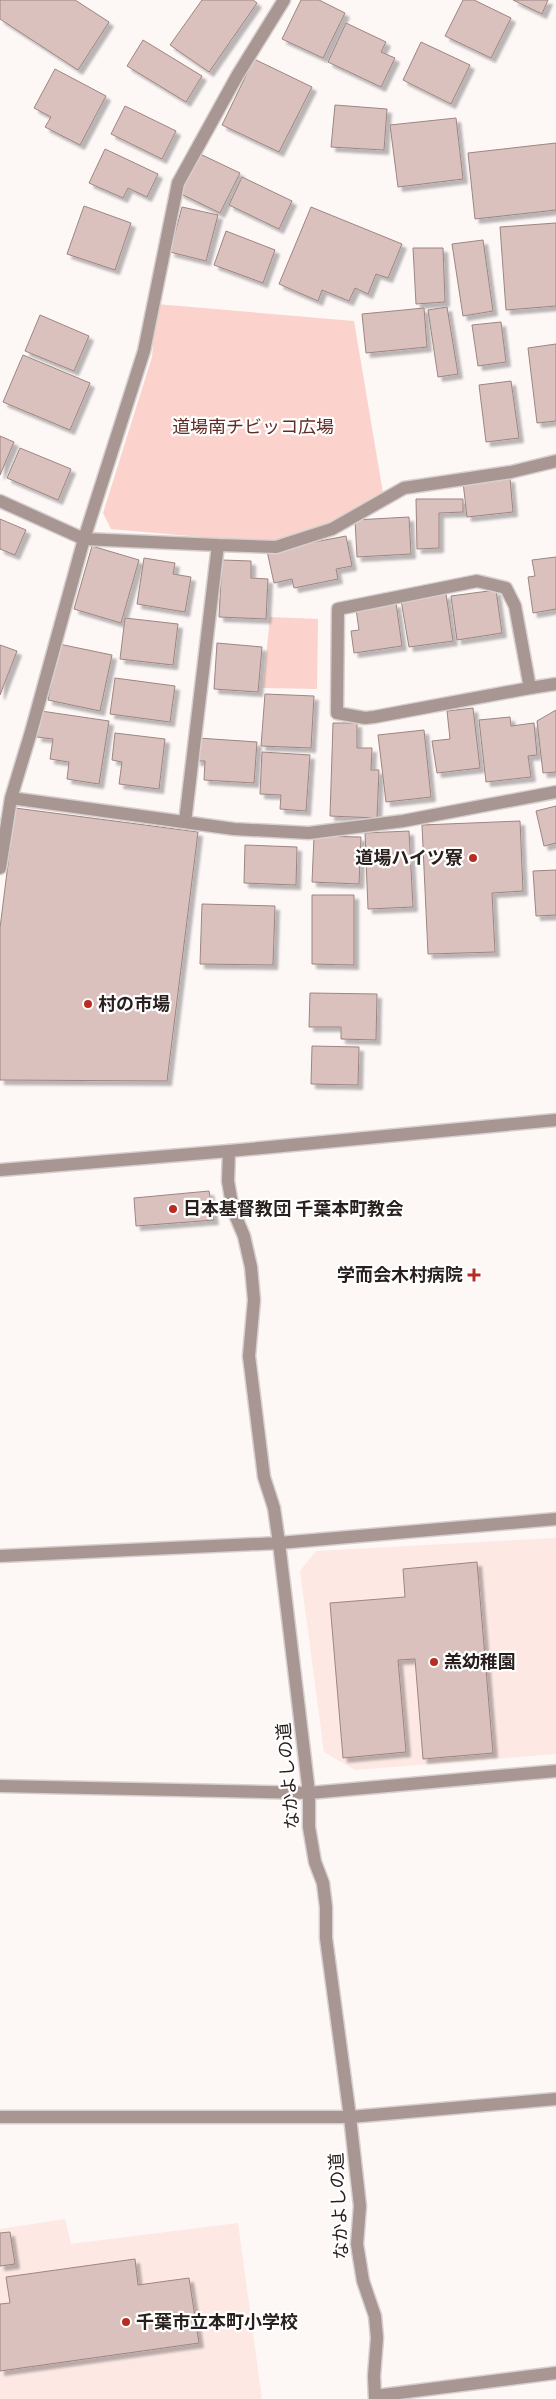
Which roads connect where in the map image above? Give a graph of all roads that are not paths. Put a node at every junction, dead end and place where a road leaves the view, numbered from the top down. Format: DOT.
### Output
graph roads {
  1 [pos="284,0"];
  2 [pos="556,461"];
  3 [pos="0,501"];
  4 [pos="84,539"];
  5 [pos="218,545"];
  6 [pos="556,684"];
  7 [pos="530,688"];
  8 [pos="556,792"];
  9 [pos="11,798"];
  10 [pos="185,822"];
  11 [pos="0,868"];
  12 [pos="556,1120"];
  13 [pos="229,1151"];
  14 [pos="0,1170"];
  15 [pos="556,1519"];
  16 [pos="279,1543"];
  17 [pos="0,1556"];
  18 [pos="556,1771"];
  19 [pos="0,1786"];
  20 [pos="310,1794"];
  21 [pos="556,2098"];
  22 [pos="0,2117"];
  23 [pos="350,2117"];
  24 [pos="556,2373"];
  25 [pos="375,2398"];
  1 -- 4 [label="street"];
  2 -- 5 [label="street"];
  3 -- 4 [label="street"];
  4 -- 5 [label="street"];
  4 -- 9 [label="street"];
  5 -- 10 [label="street"];
  6 -- 7 [label="street"];
  7 -- 7 [label="street"];
  8 -- 10 [label="street"];
  9 -- 10 [label="street"];
  9 -- 11 [label="street"];
  12 -- 13 [label="street"];
  13 -- 14 [label="street"];
  13 -- 16 [label="street, なかよしの道"];
  15 -- 16 [label="street"];
  16 -- 17 [label="street"];
  16 -- 20 [label="street, なかよしの道"];
  18 -- 20 [label="street"];
  19 -- 20 [label="street"];
  20 -- 23 [label="street, なかよしの道"];
  21 -- 23 [label="street"];
  22 -- 23 [label="street"];
  23 -- 25 [label="street, なかよしの道"];
  24 -- 25 [label="street"];
}
